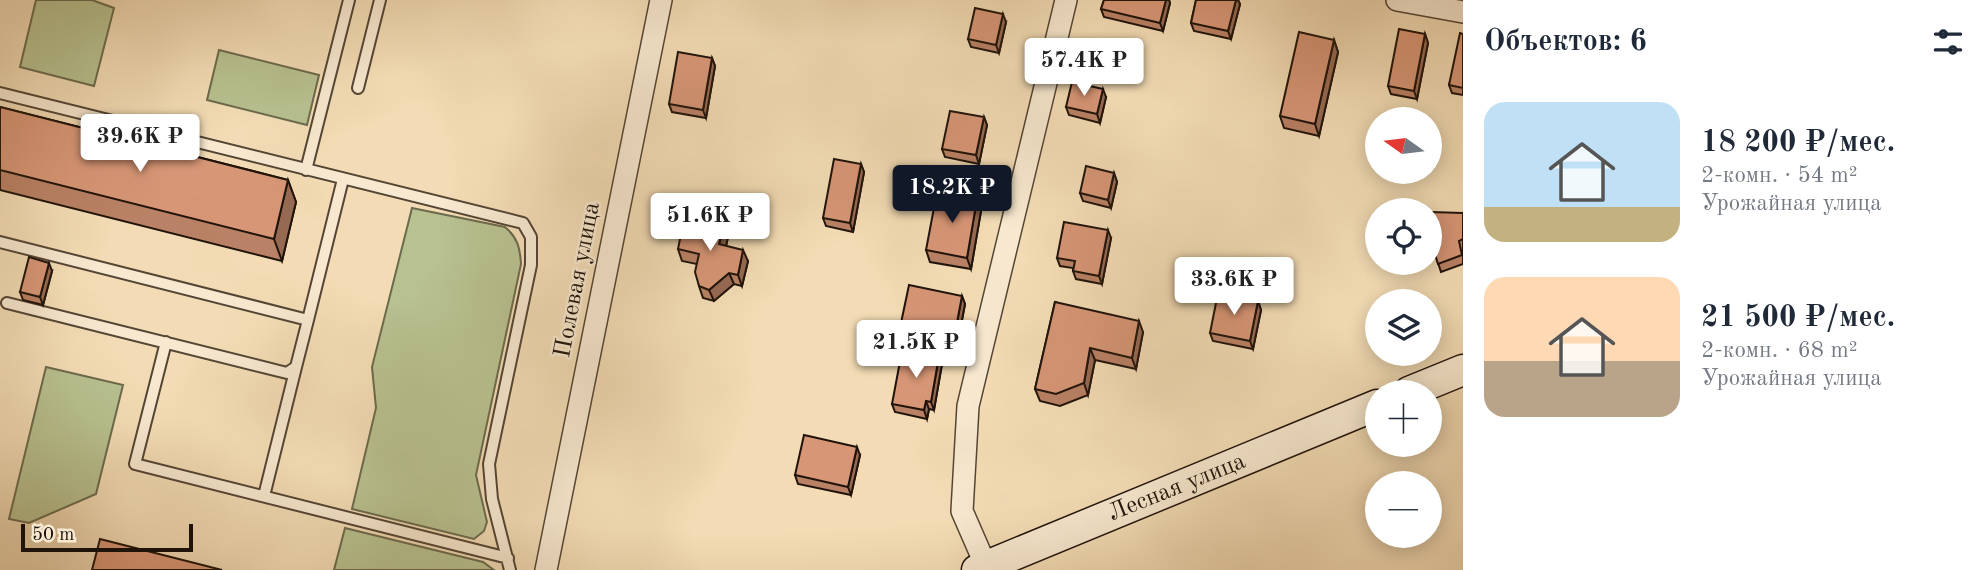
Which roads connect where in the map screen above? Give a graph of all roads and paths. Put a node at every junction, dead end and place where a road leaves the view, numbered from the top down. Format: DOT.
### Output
graph roads {
  1 [pos="349,0"];
  2 [pos="380,0"];
  3 [pos="661,0"];
  4 [pos="1066,0"];
  5 [pos="1397,0"];
  6 [pos="1462,9"];
  7 [pos="358,88"];
  8 [pos="0,93"];
  9 [pos="306,170"];
  10 [pos="343,179"];
  11 [pos="0,243"];
  12 [pos="7,303"];
  13 [pos="308,320"];
  14 [pos="166,342"];
  15 [pos="296,367"];
  16 [pos="1463,370"];
  17 [pos="1438,380"];
  18 [pos="1365,410"];
  19 [pos="264,496"];
  20 [pos="509,564"];
  21 [pos="982,568"];
  22 [pos="546,570"];
  1 -- 9 [label="lane"];
  2 -- 7 [label="lane"];
  3 -- 22 [label="street, Полевая улица"];
  4 -- 21 [label="street"];
  5 -- 6 [label="street"];
  8 -- 9 [label="lane"];
  9 -- 10 [label="lane"];
  10 -- 13 [label="lane"];
  10 -- 20 [label="lane"];
  11 -- 13 [label="lane"];
  12 -- 14 [label="lane"];
  13 -- 15 [label="lane"];
  14 -- 15 [label="lane"];
  14 -- 19 [label="lane"];
  15 -- 19 [label="lane"];
  16 -- 17 [label="main road"];
  18 -- 21 [label="main road, Лесная улица"];
  19 -- 20 [label="lane"];
}
